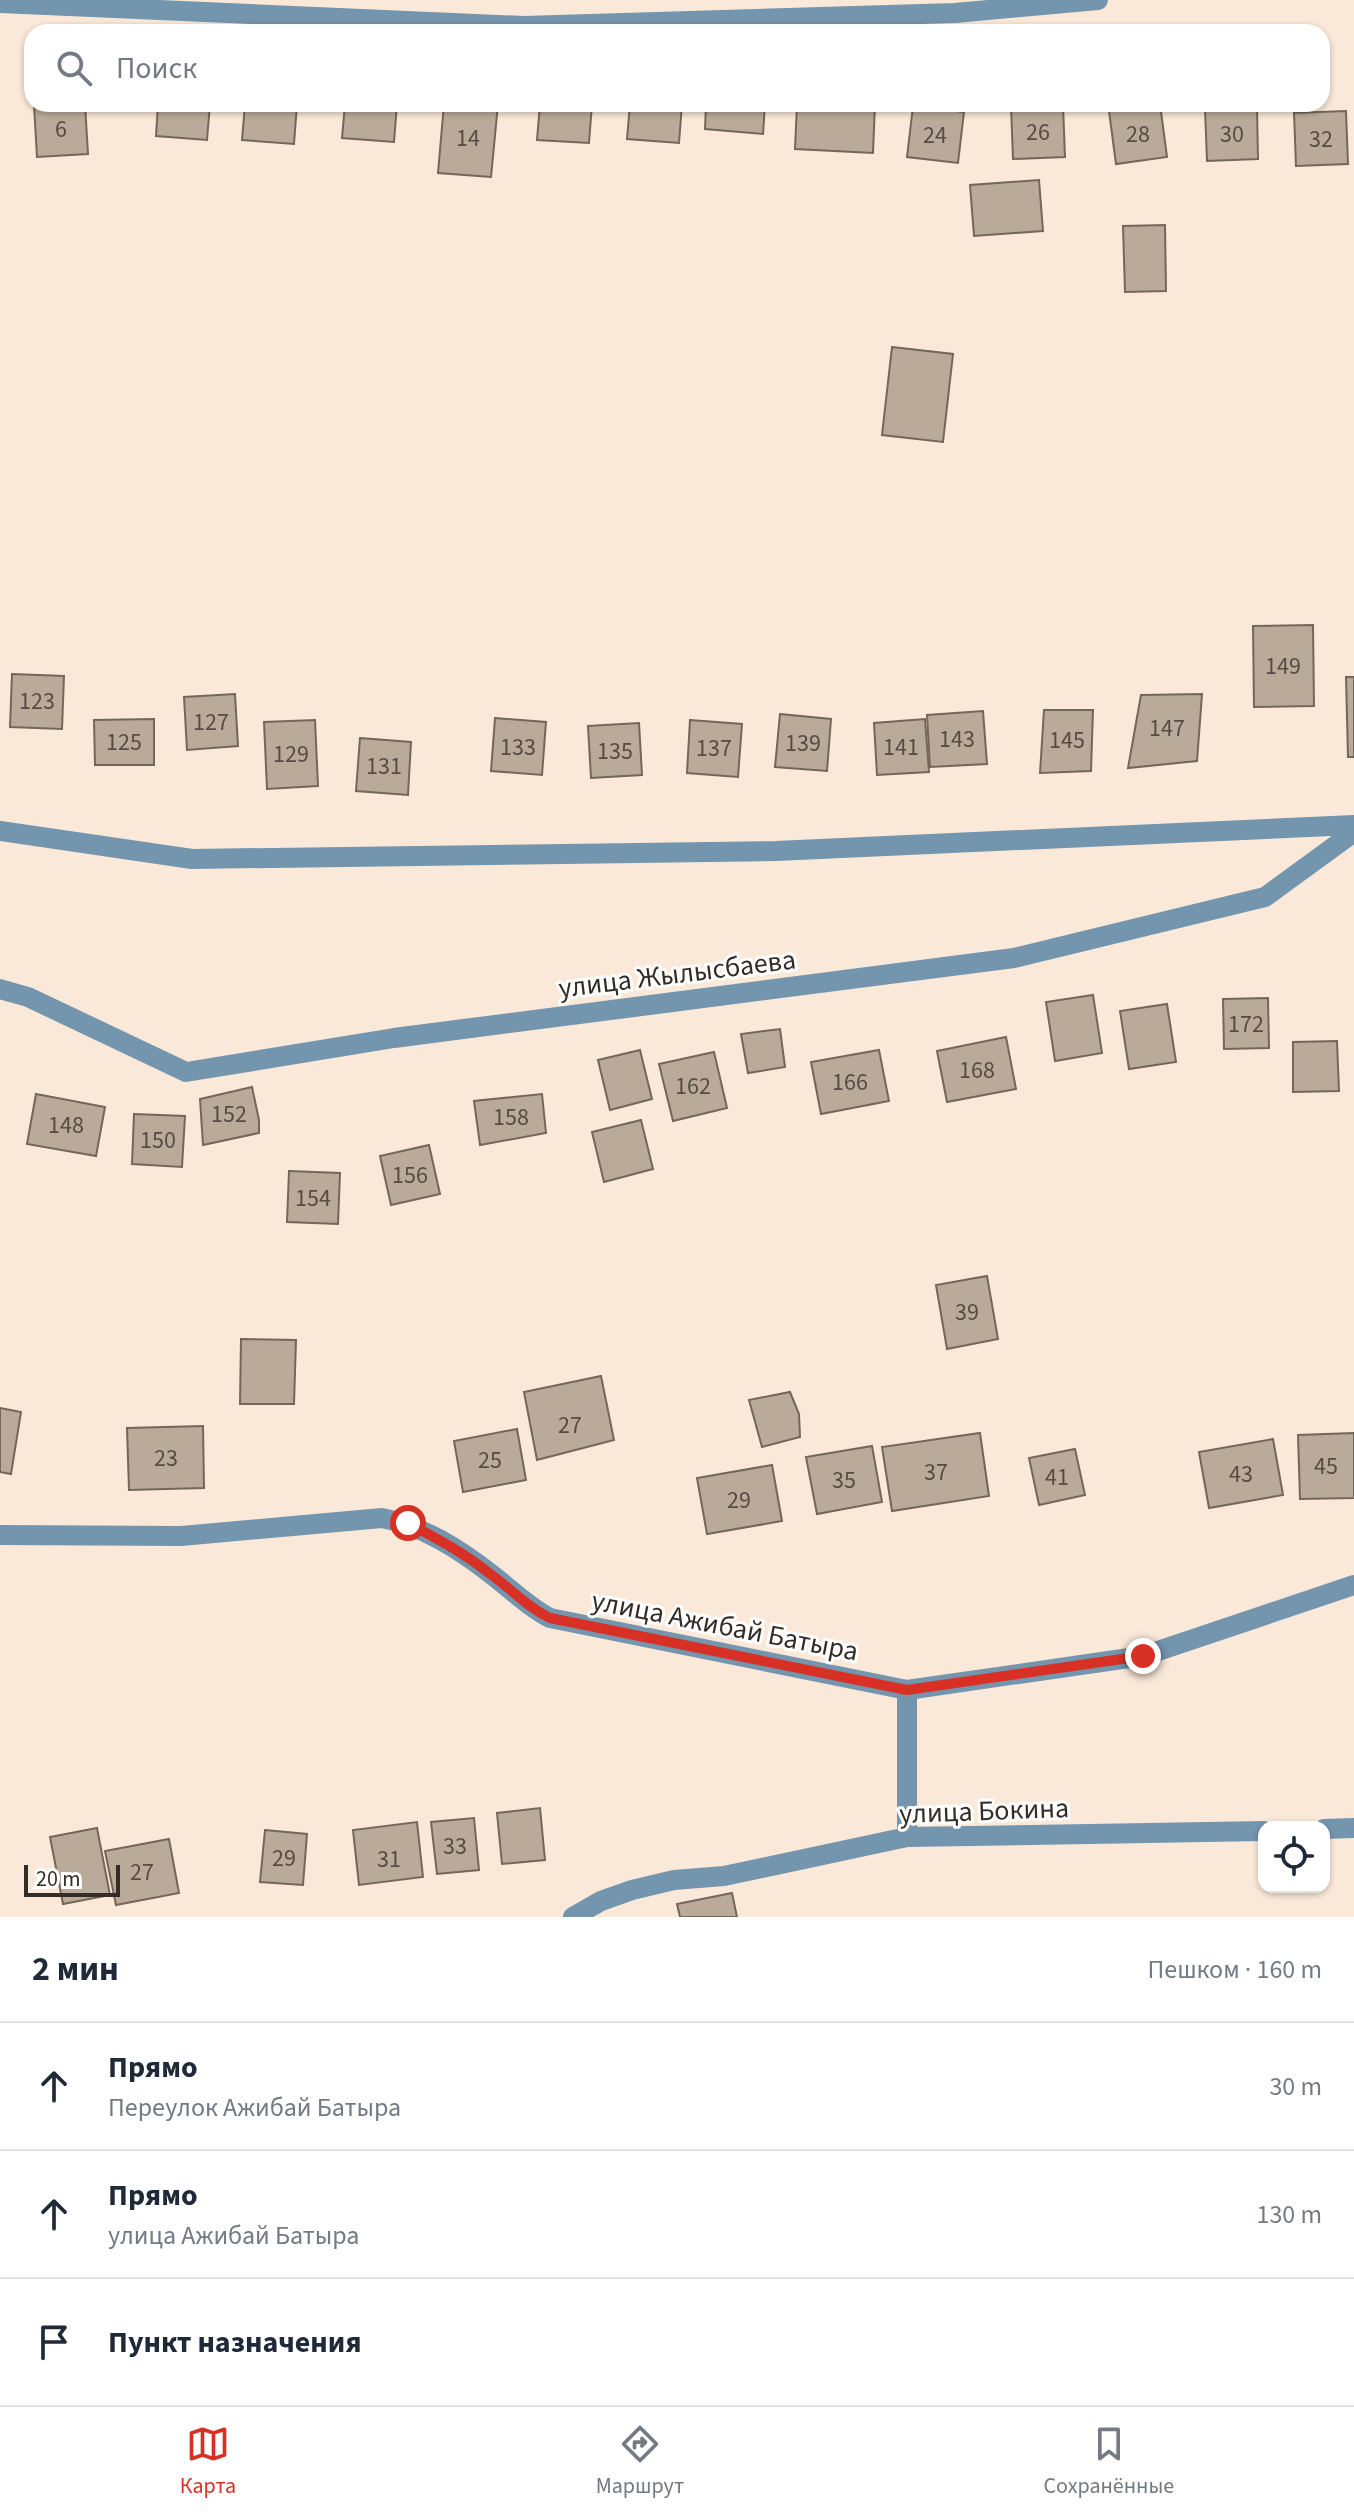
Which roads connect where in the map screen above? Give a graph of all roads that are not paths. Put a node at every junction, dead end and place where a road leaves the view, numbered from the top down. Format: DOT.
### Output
graph roads {
  1 [pos="1098,0"];
  2 [pos="0,3"];
  3 [pos="478,24"];
  4 [pos="590,24"];
  5 [pos="1354,825"];
  6 [pos="0,831"];
  7 [pos="1354,832"];
  8 [pos="0,989"];
  9 [pos="0,1535"];
  10 [pos="1354,1585"];
  11 [pos="907,1690"];
  12 [pos="1354,1828"];
  13 [pos="1330,1829"];
  14 [pos="1258,1831"];
  15 [pos="907,1837"];
  16 [pos="573,1917"];
  1 -- 4 [label="street"];
  2 -- 3 [label="street"];
  5 -- 6 [label="street"];
  7 -- 8 [label="street, улица Жылысбаева"];
  9 -- 11 [label="street, улица Ажибай Батыра"];
  10 -- 11 [label="street, улица Ажибай Батыра"];
  11 -- 15 [label="street"];
  12 -- 13 [label="street"];
  14 -- 15 [label="street, улица Бокина"];
  15 -- 16 [label="street, улица Бокина"];
}
